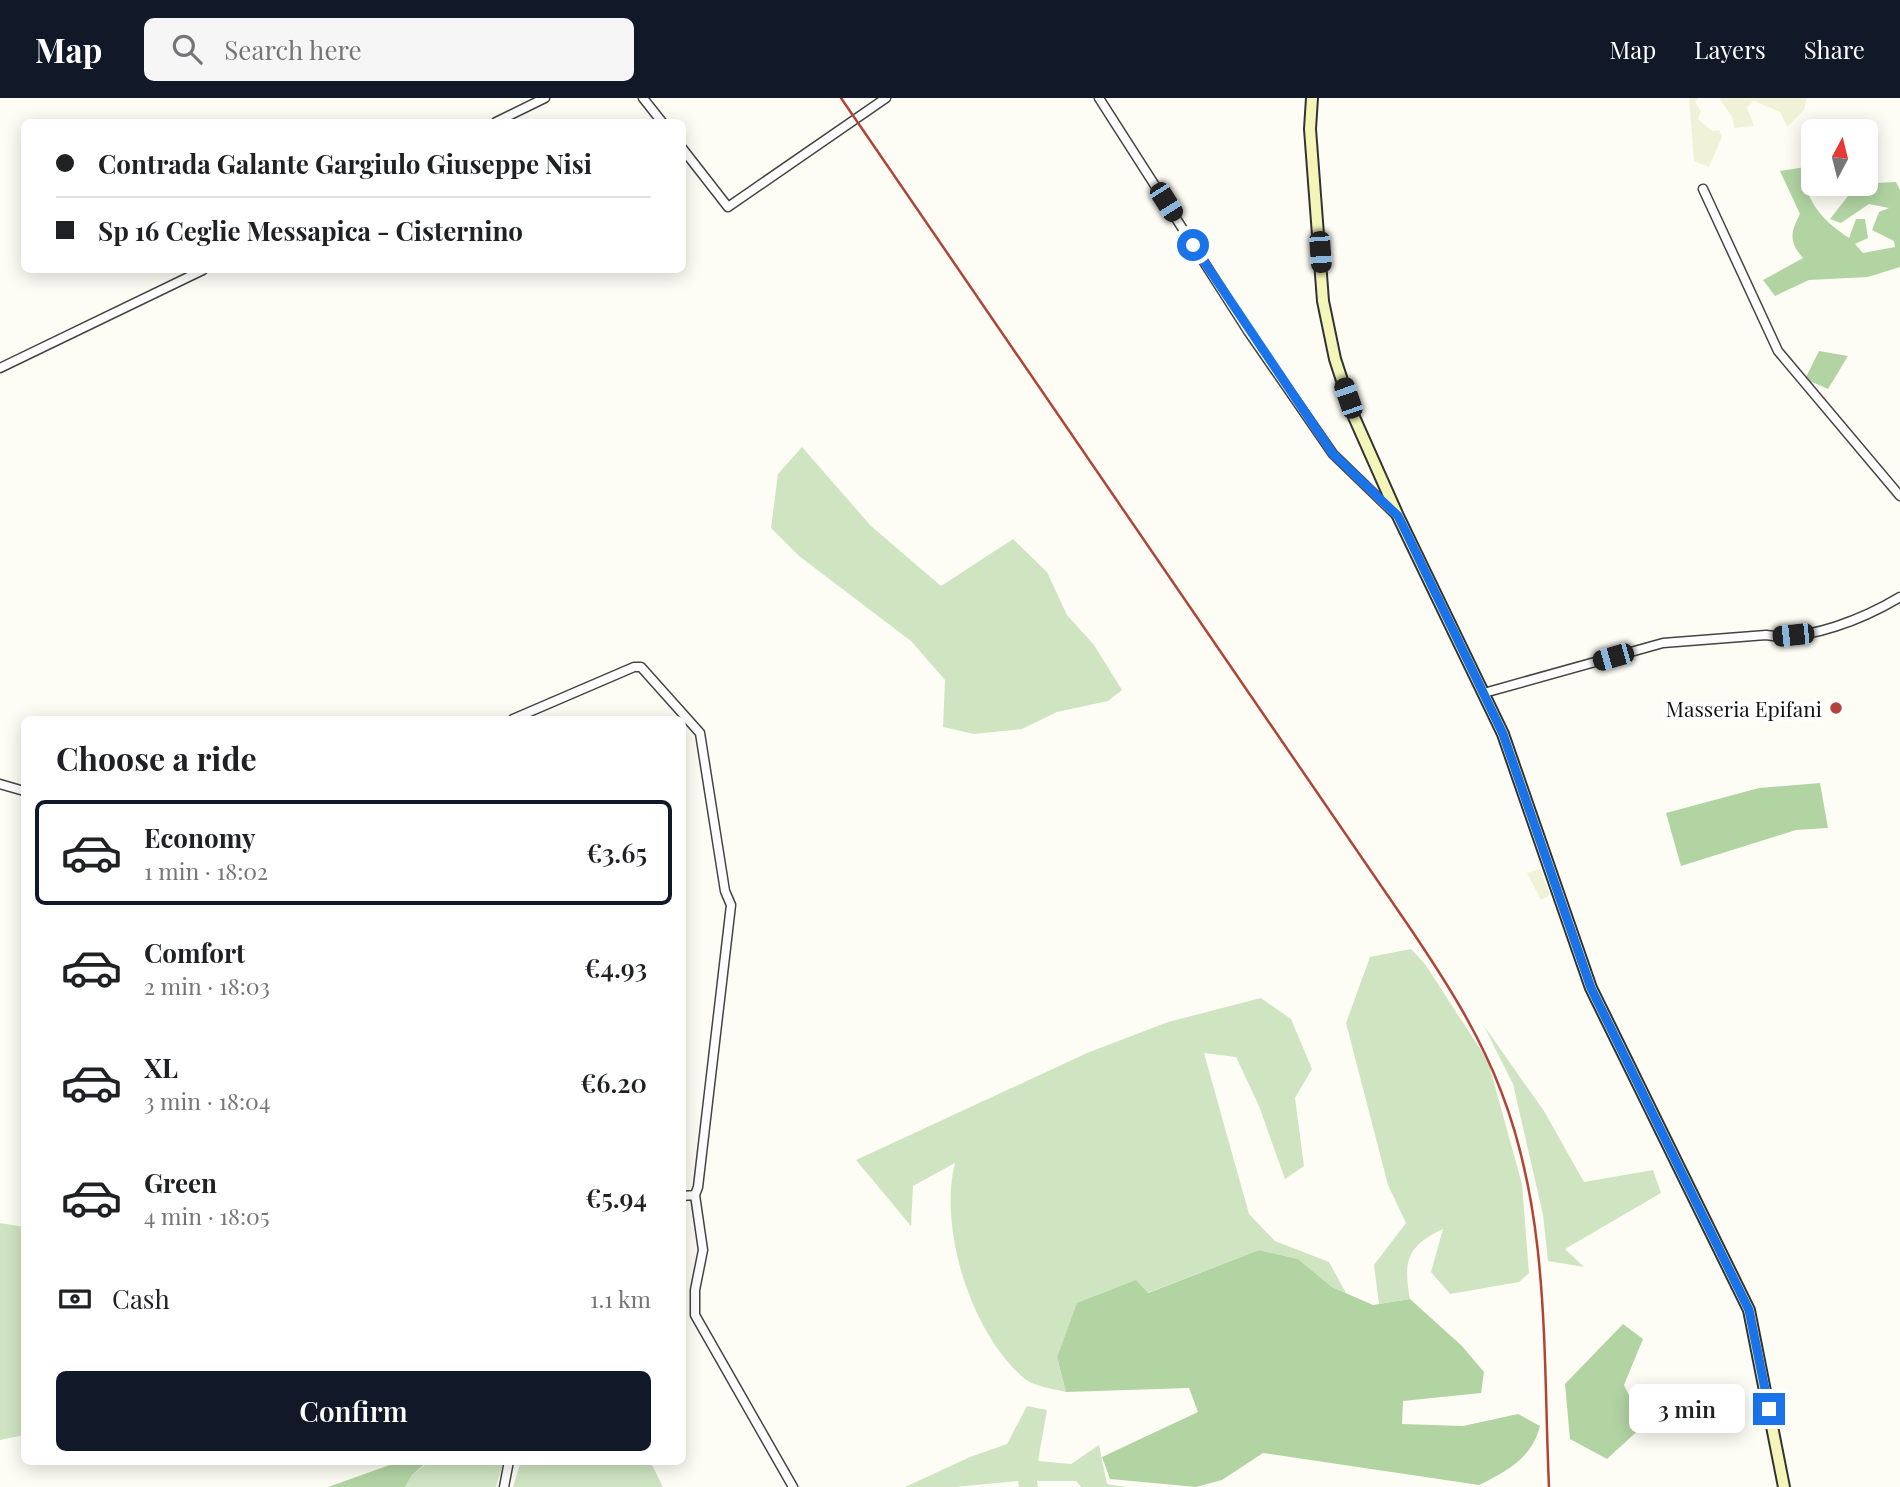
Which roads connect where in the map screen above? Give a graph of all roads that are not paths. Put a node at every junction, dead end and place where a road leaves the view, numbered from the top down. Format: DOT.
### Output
graph roads {
  1 [pos="545,98"];
  2 [pos="643,98"];
  3 [pos="886,98"];
  4 [pos="1099,98"];
  5 [pos="1312,98"];
  6 [pos="502,119"];
  7 [pos="660,119"];
  8 [pos="686,153"];
  9 [pos="1703,189"];
  10 [pos="197,273"];
  11 [pos="0,368"];
  12 [pos="1900,496"];
  13 [pos="1398,516"];
  14 [pos="1900,597"];
  15 [pos="1484,693"];
  16 [pos="520,716"];
  17 [pos="685,716"];
  18 [pos="686,717"];
  19 [pos="0,784"];
  20 [pos="21,790"];
  21 [pos="695,1195"];
  22 [pos="686,1196"];
  23 [pos="508,1465"];
  24 [pos="504,1487"];
  25 [pos="793,1487"];
  26 [pos="1784,1487"];
  1 -- 6 [label="street"];
  2 -- 7 [label="street"];
  3 -- 8 [label="street"];
  4 -- 13 [label="street"];
  5 -- 13 [label="main road"];
  9 -- 12 [label="street"];
  10 -- 11 [label="street"];
  13 -- 15 [label="main road"];
  14 -- 15 [label="street"];
  15 -- 26 [label="main road"];
  16 -- 17 [label="street"];
  18 -- 21 [label="street"];
  19 -- 20 [label="street"];
  21 -- 22 [label="street"];
  21 -- 25 [label="street"];
  23 -- 24 [label="street"];
}
